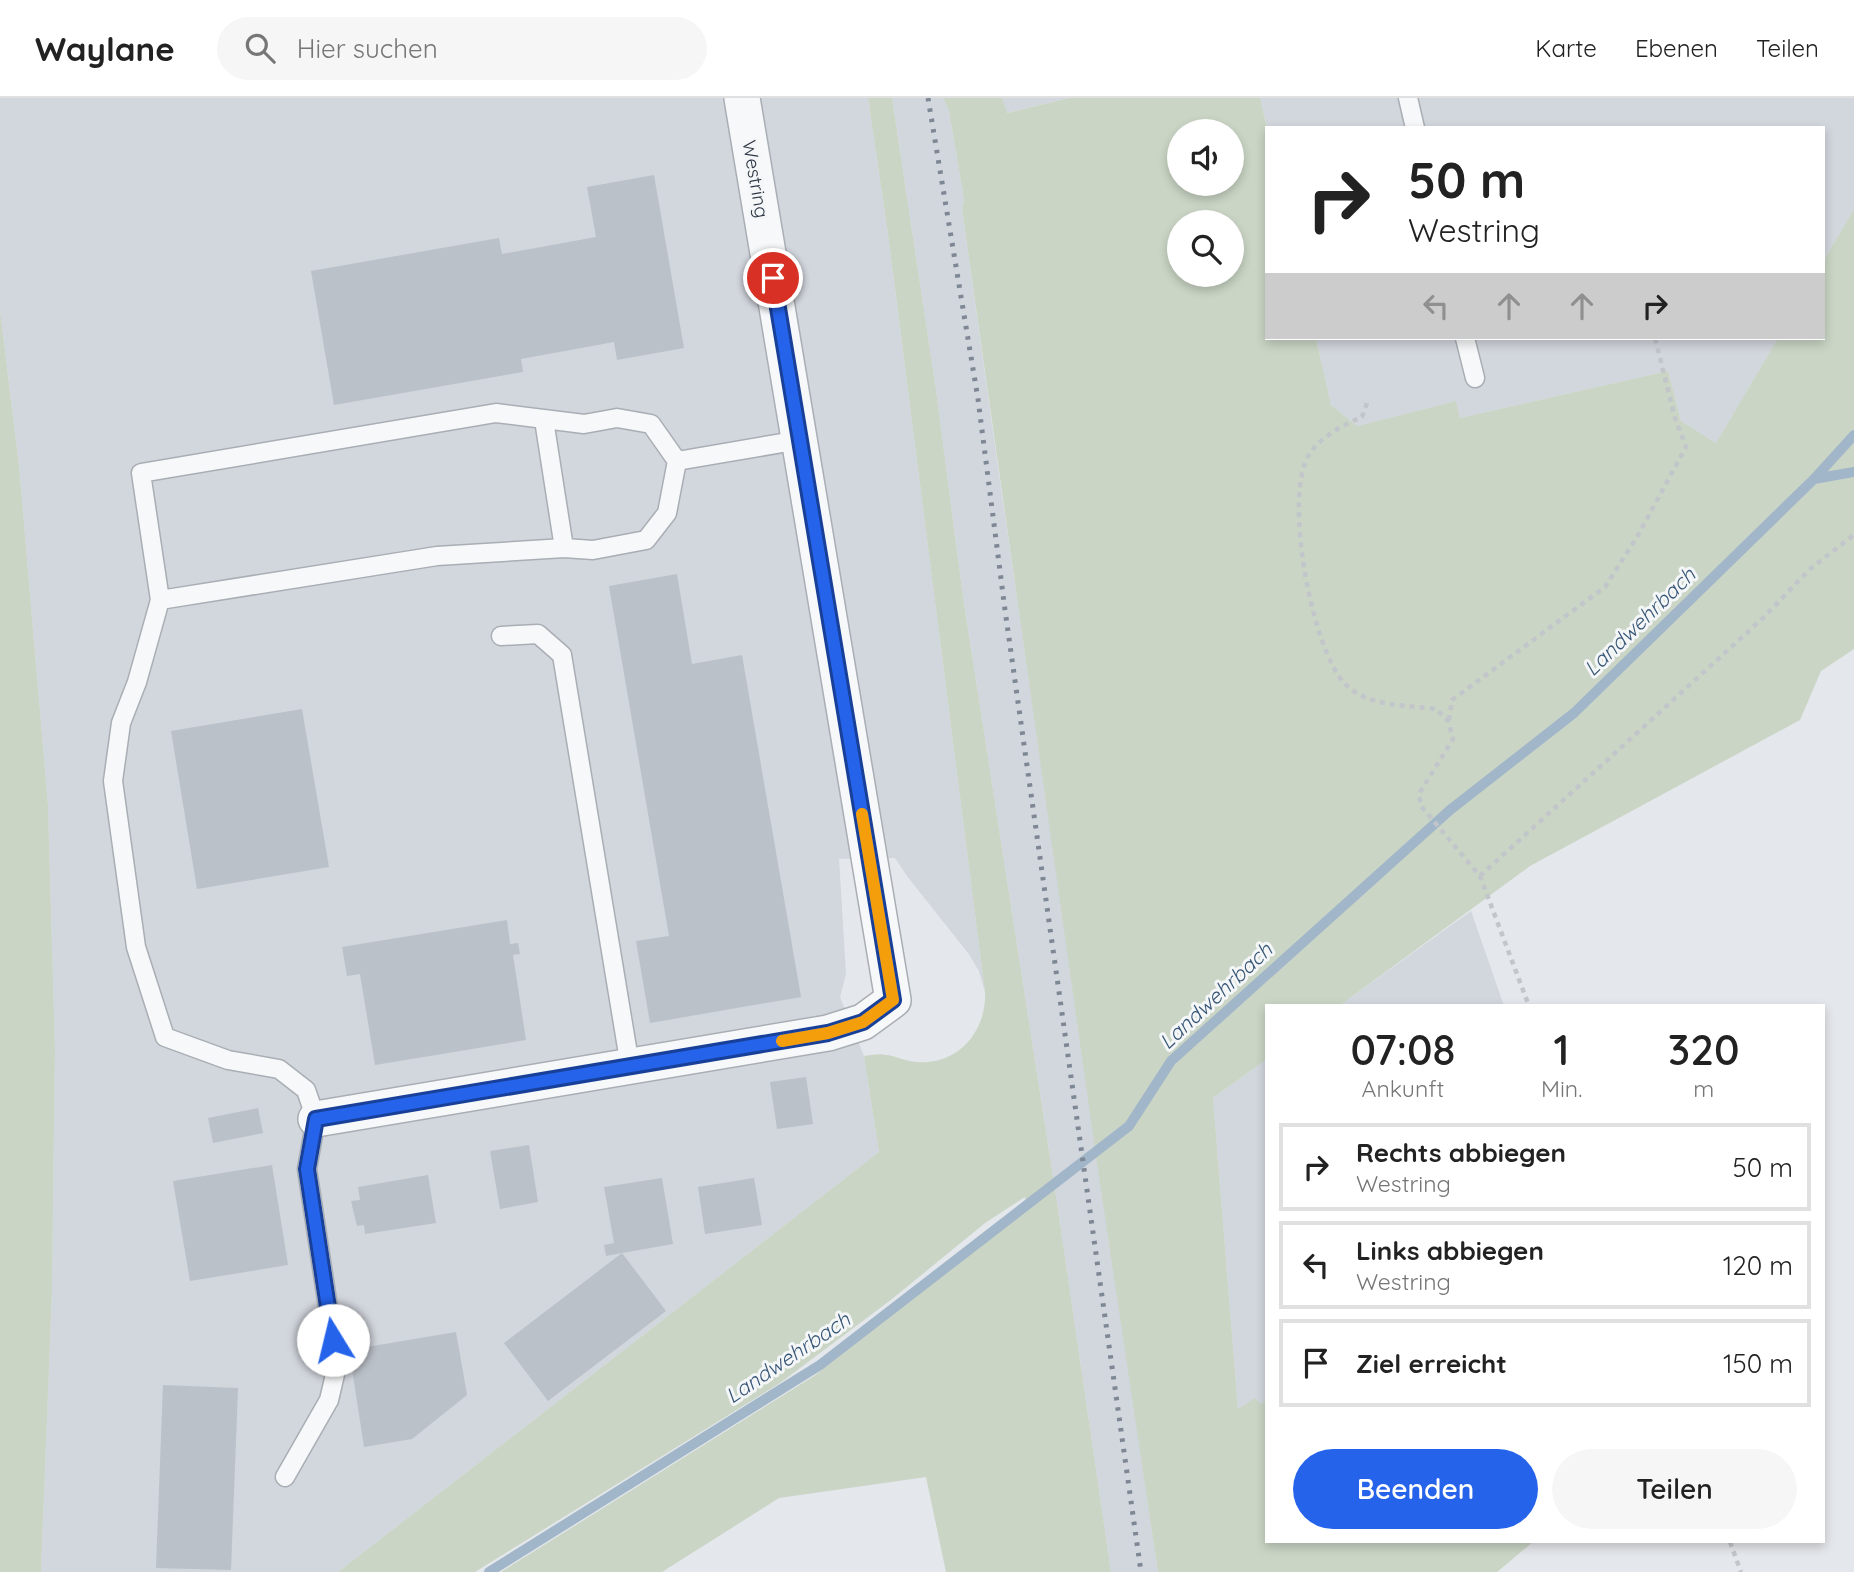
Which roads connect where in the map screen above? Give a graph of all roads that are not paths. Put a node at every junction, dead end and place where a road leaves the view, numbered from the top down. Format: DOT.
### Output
graph roads {
  1 [pos="742,98"];
  2 [pos="1408,98"];
  3 [pos="1415,126"];
  4 [pos="1466,340"];
  5 [pos="1475,377"];
  6 [pos="544,420"];
  7 [pos="800,440"];
  8 [pos="677,461"];
  9 [pos="564,548"];
  10 [pos="160,600"];
  11 [pos="501,636"];
  12 [pos="630,1066"];
  13 [pos="316,1119"];
  14 [pos="285,1477"];
  1 -- 7 [label="street, Westring"];
  2 -- 3 [label="lane"];
  4 -- 5 [label="lane"];
  6 -- 8 [label="lane"];
  6 -- 9 [label="lane"];
  6 -- 10 [label="lane"];
  7 -- 8 [label="lane"];
  7 -- 12 [label="street, Westring"];
  8 -- 9 [label="lane"];
  9 -- 10 [label="lane"];
  10 -- 13 [label="lane"];
  11 -- 12 [label="lane"];
  12 -- 13 [label="street, Westring"];
  13 -- 14 [label="lane"];
}
